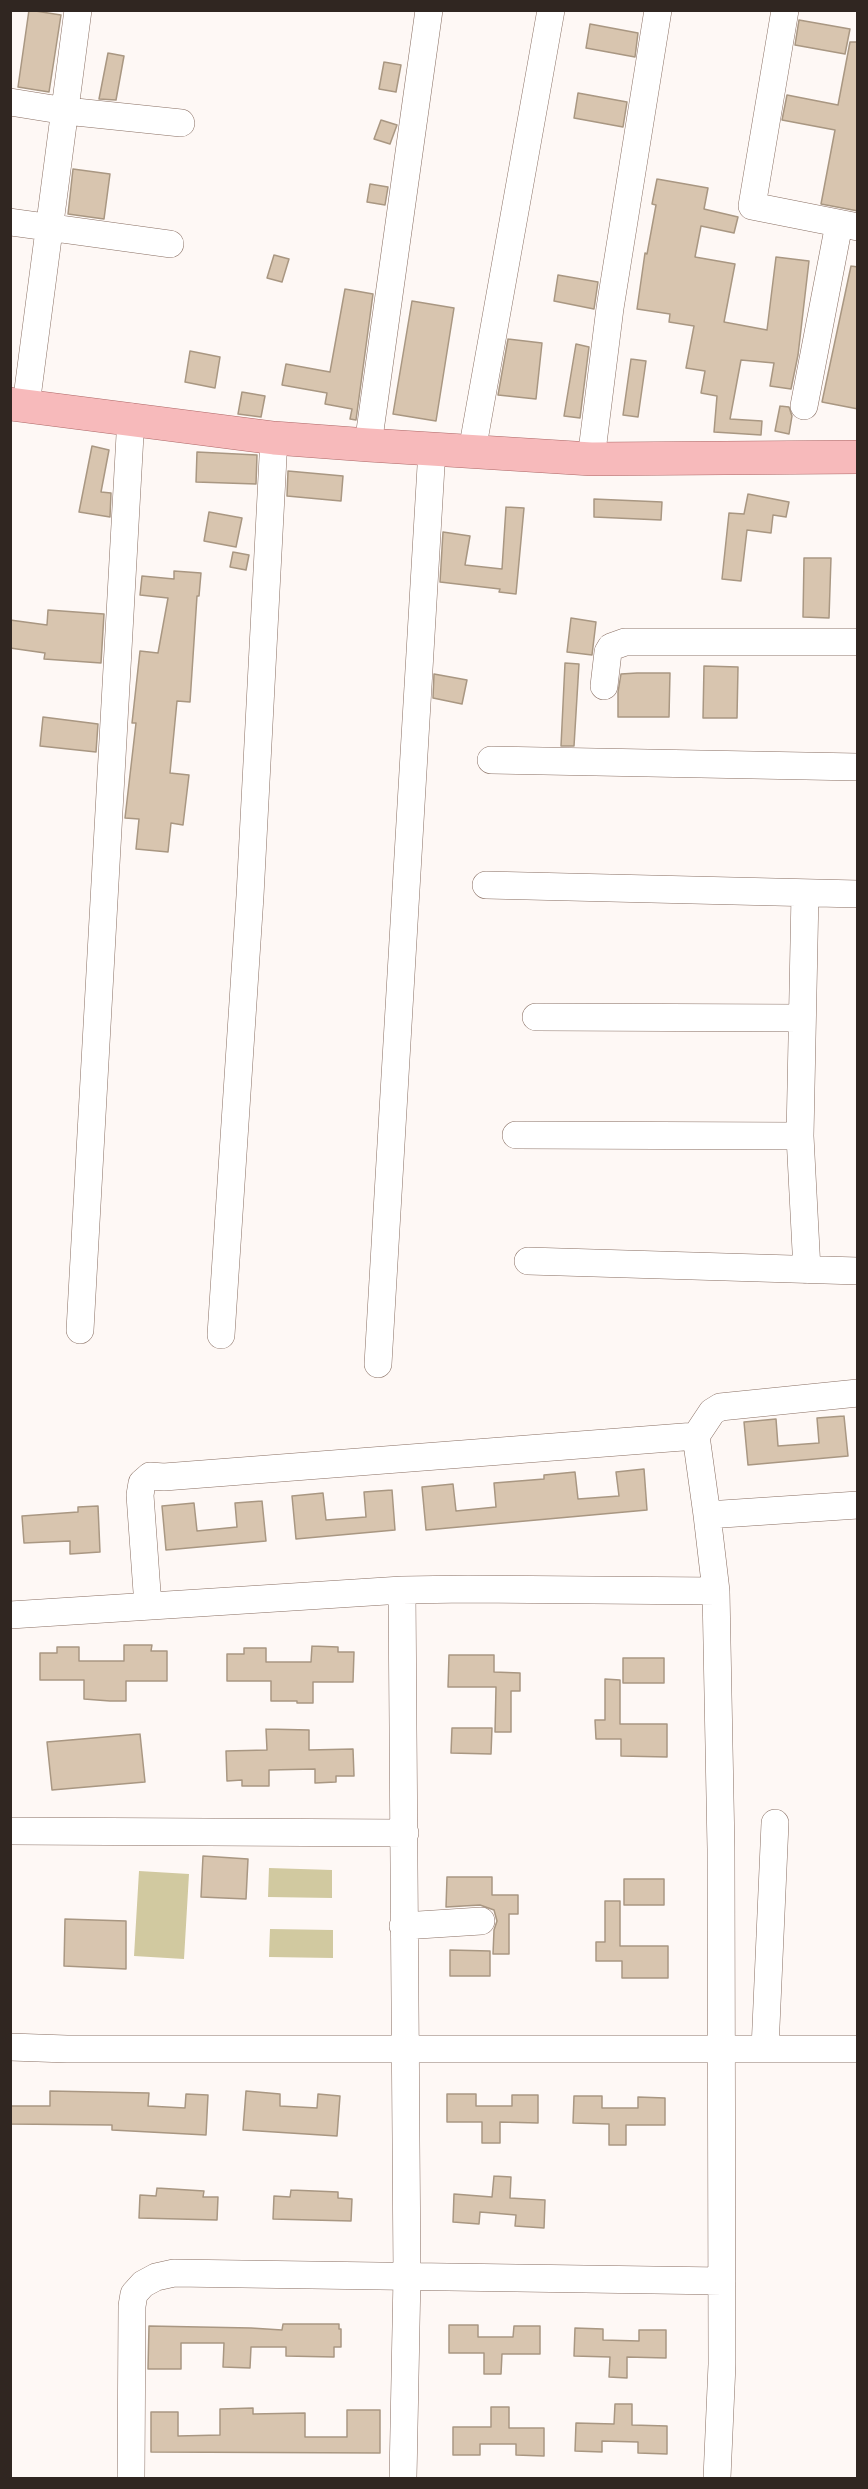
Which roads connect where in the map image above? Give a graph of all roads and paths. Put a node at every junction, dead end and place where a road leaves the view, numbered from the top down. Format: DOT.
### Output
graph roads {
  1 [pos="78,10"];
  2 [pos="429,10"];
  3 [pos="551,10"];
  4 [pos="658,10"];
  5 [pos="784,10"];
  6 [pos="10,102"];
  7 [pos="66,111"];
  8 [pos="181,123"];
  9 [pos="10,222"];
  10 [pos="848,226"];
  11 [pos="50,228"];
  12 [pos="170,244"];
  13 [pos="18,404"];
  14 [pos="804,406"];
  15 [pos="131,417"];
  16 [pos="274,438"];
  17 [pos="368,445"];
  18 [pos="432,449"];
  19 [pos="472,451"];
  20 [pos="858,457"];
  21 [pos="591,459"];
  22 [pos="858,642"];
  23 [pos="604,686"];
  24 [pos="491,760"];
  25 [pos="858,767"];
  26 [pos="486,885"];
  27 [pos="804,894"];
  28 [pos="858,894"];
  29 [pos="536,1017"];
  30 [pos="802,1018"];
  31 [pos="516,1135"];
  32 [pos="800,1137"];
  33 [pos="528,1261"];
  34 [pos="807,1270"];
  35 [pos="858,1271"];
  36 [pos="80,1330"];
  37 [pos="221,1335"];
  38 [pos="378,1365"];
  39 [pos="858,1393"];
  40 [pos="696,1436"];
  41 [pos="858,1505"];
  42 [pos="707,1515"];
  43 [pos="402,1590"];
  44 [pos="716,1591"];
  45 [pos="148,1606"];
  46 [pos="10,1615"];
  47 [pos="775,1823"];
  48 [pos="10,1832"];
  49 [pos="405,1833"];
  50 [pos="482,1921"];
  51 [pos="403,1926"];
  52 [pos="10,2047"];
  53 [pos="405,2049"];
  54 [pos="722,2049"];
  55 [pos="765,2049"];
  56 [pos="858,2049"];
  57 [pos="407,2276"];
  58 [pos="722,2281"];
  59 [pos="131,2478"];
  60 [pos="403,2478"];
  61 [pos="717,2478"];
  1 -- 7 [label="street"];
  2 -- 17 [label="street"];
  3 -- 19 [label="street"];
  4 -- 21 [label="street"];
  5 -- 10 [label="street"];
  6 -- 7 [label="street"];
  7 -- 8 [label="street"];
  7 -- 11 [label="street"];
  9 -- 11 [label="street"];
  10 -- 14 [label="street"];
  11 -- 12 [label="street"];
  11 -- 13 [label="street"];
  13 -- 15 [label="main road"];
  15 -- 16 [label="main road"];
  15 -- 36 [label="street"];
  16 -- 17 [label="main road"];
  16 -- 37 [label="street"];
  17 -- 18 [label="main road"];
  18 -- 19 [label="main road"];
  18 -- 38 [label="street"];
  19 -- 21 [label="main road"];
  20 -- 21 [label="main road"];
  22 -- 23 [label="street"];
  24 -- 25 [label="street"];
  26 -- 27 [label="street"];
  27 -- 28 [label="street"];
  27 -- 30 [label="street"];
  29 -- 30 [label="street"];
  30 -- 32 [label="street"];
  31 -- 32 [label="street"];
  32 -- 34 [label="street"];
  33 -- 34 [label="street"];
  34 -- 35 [label="street"];
  39 -- 40 [label="street"];
  40 -- 42 [label="street"];
  40 -- 45 [label="street"];
  41 -- 42 [label="street"];
  42 -- 44 [label="street"];
  43 -- 44 [label="street"];
  43 -- 45 [label="street"];
  43 -- 49 [label="street"];
  44 -- 54 [label="street"];
  45 -- 46 [label="street"];
  47 -- 55 [label="street"];
  48 -- 49 [label="street"];
  49 -- 51 [label="street"];
  50 -- 51 [label="street"];
  51 -- 53 [label="street"];
  52 -- 53 [label="street"];
  53 -- 54 [label="street"];
  53 -- 57 [label="street"];
  54 -- 55 [label="street"];
  54 -- 58 [label="street"];
  55 -- 56 [label="street"];
  57 -- 58 [label="street"];
  57 -- 59 [label="street"];
  57 -- 60 [label="street"];
  58 -- 61 [label="street"];
}
